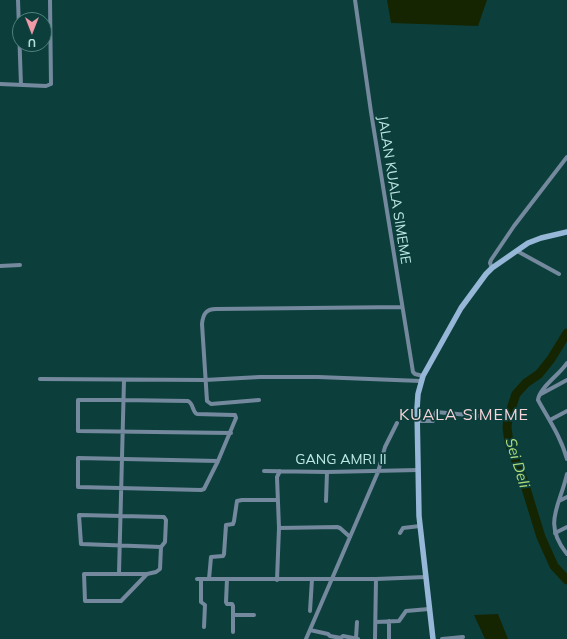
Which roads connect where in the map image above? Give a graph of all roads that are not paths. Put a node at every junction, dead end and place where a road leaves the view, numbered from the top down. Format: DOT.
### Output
graph roads {
  1 [pos="18,0"];
  2 [pos="50,0"];
  3 [pos="355,0"];
  4 [pos="0,84"];
  5 [pos="21,85"];
  6 [pos="567,157"];
  7 [pos="567,232"];
  8 [pos="516,251"];
  9 [pos="0,266"];
  10 [pos="20,266"];
  11 [pos="492,268"];
  12 [pos="559,274"];
  13 [pos="402,307"];
  14 [pos="567,363"];
  15 [pos="40,379"];
  16 [pos="422,379"];
  17 [pos="124,380"];
  18 [pos="205,380"];
  19 [pos="567,380"];
  20 [pos="539,394"];
  21 [pos="123,400"];
  22 [pos="259,400"];
  23 [pos="567,411"];
  24 [pos="479,416"];
  25 [pos="550,420"];
  26 [pos="418,421"];
  27 [pos="397,423"];
  28 [pos="122,430"];
  29 [pos="231,433"];
  30 [pos="567,439"];
  31 [pos="562,442"];
  32 [pos="123,458"];
  33 [pos="567,459"];
  34 [pos="218,461"];
  35 [pos="418,470"];
  36 [pos="264,471"];
  37 [pos="280,471"];
  38 [pos="327,472"];
  39 [pos="378,472"];
  40 [pos="567,474"];
  41 [pos="122,487"];
  42 [pos="567,497"];
  43 [pos="278,500"];
  44 [pos="326,501"];
  45 [pos="558,502"];
  46 [pos="121,516"];
  47 [pos="420,526"];
  48 [pos="567,527"];
  49 [pos="279,528"];
  50 [pos="400,533"];
  51 [pos="555,533"];
  52 [pos="350,537"];
  53 [pos="120,546"];
  54 [pos="161,547"];
  55 [pos="567,554"];
  56 [pos="119,573"];
  57 [pos="147,574"];
  58 [pos="426,577"];
  59 [pos="209,578"];
  60 [pos="227,579"];
  61 [pos="312,579"];
  62 [pos="333,579"];
  63 [pos="376,579"];
  64 [pos="277,580"];
  65 [pos="429,609"];
  66 [pos="310,611"];
  67 [pos="234,615"];
  68 [pos="254,616"];
  69 [pos="388,621"];
  70 [pos="357,622"];
  71 [pos="376,622"];
  72 [pos="204,627"];
  73 [pos="310,630"];
  74 [pos="233,632"];
  75 [pos="463,637"];
  76 [pos="306,639"];
  77 [pos="357,639"];
  78 [pos="375,639"];
  79 [pos="388,639"];
  80 [pos="433,639"];
  81 [pos="442,639"];
  1 -- 5 [label="street"];
  2 -- 5 [label="street"];
  3 -- 13 [label="street, JALAN KUALA SIMEME"];
  4 -- 5 [label="street"];
  6 -- 11 [label="street"];
  7 -- 8 [label="main road"];
  8 -- 11 [label="main road"];
  8 -- 12 [label="street"];
  9 -- 10 [label="street"];
  11 -- 16 [label="main road"];
  13 -- 16 [label="street, JALAN KUALA SIMEME"];
  13 -- 18 [label="street"];
  14 -- 20 [label="street"];
  15 -- 17 [label="street"];
  16 -- 18 [label="street"];
  16 -- 26 [label="main road"];
  17 -- 18 [label="street"];
  17 -- 21 [label="street"];
  18 -- 22 [label="street"];
  19 -- 20 [label="street"];
  20 -- 25 [label="street"];
  21 -- 28 [label="street"];
  21 -- 28 [label="street"];
  21 -- 29 [label="street"];
  23 -- 25 [label="street"];
  24 -- 26 [label="street"];
  25 -- 31 [label="street"];
  26 -- 35 [label="main road"];
  27 -- 39 [label="street"];
  28 -- 29 [label="street"];
  28 -- 32 [label="street"];
  29 -- 34 [label="street"];
  30 -- 31 [label="street"];
  31 -- 33 [label="street"];
  32 -- 34 [label="street"];
  32 -- 41 [label="street"];
  32 -- 41 [label="street"];
  34 -- 41 [label="street"];
  35 -- 39 [label="street, GANG AMRI II"];
  35 -- 47 [label="main road"];
  36 -- 37 [label="street, GANG AMRI II"];
  37 -- 38 [label="street, GANG AMRI II"];
  37 -- 43 [label="street"];
  38 -- 39 [label="street, GANG AMRI II"];
  38 -- 44 [label="street"];
  39 -- 52 [label="street"];
  40 -- 45 [label="street"];
  41 -- 46 [label="street"];
  42 -- 45 [label="street"];
  43 -- 49 [label="street"];
  43 -- 59 [label="street"];
  45 -- 51 [label="street"];
  46 -- 53 [label="street"];
  46 -- 53 [label="street"];
  46 -- 54 [label="street"];
  47 -- 50 [label="street"];
  47 -- 58 [label="main road"];
  48 -- 51 [label="street"];
  49 -- 52 [label="street"];
  49 -- 64 [label="street"];
  51 -- 55 [label="street"];
  52 -- 62 [label="street"];
  53 -- 54 [label="street"];
  53 -- 56 [label="street"];
  54 -- 57 [label="street"];
  56 -- 57 [label="street"];
  56 -- 57 [label="street"];
  58 -- 63 [label="street"];
  58 -- 65 [label="main road"];
  59 -- 60 [label="street"];
  59 -- 72 [label="street"];
  60 -- 64 [label="street"];
  60 -- 67 [label="street"];
  61 -- 62 [label="street"];
  61 -- 64 [label="street"];
  61 -- 66 [label="street"];
  62 -- 63 [label="street"];
  62 -- 73 [label="street"];
  63 -- 71 [label="street"];
  65 -- 69 [label="street"];
  65 -- 80 [label="main road"];
  67 -- 68 [label="street"];
  67 -- 74 [label="street"];
  69 -- 71 [label="street"];
  69 -- 79 [label="street"];
  70 -- 77 [label="street"];
  71 -- 78 [label="street"];
  73 -- 76 [label="street"];
  73 -- 77 [label="street"];
  75 -- 81 [label="street"];
}
